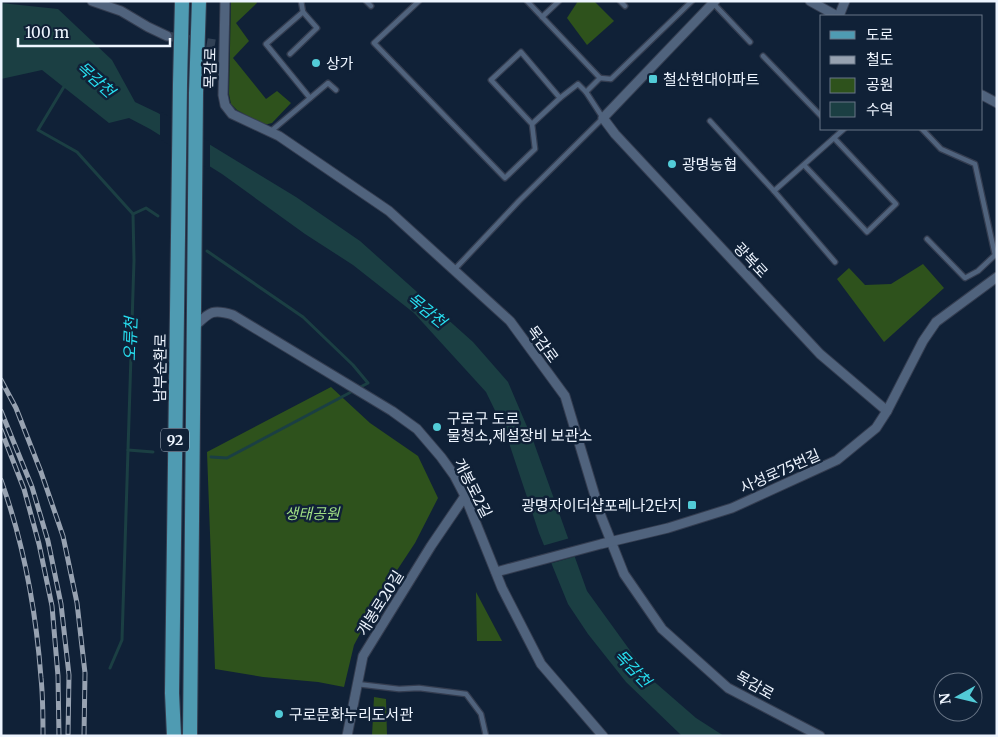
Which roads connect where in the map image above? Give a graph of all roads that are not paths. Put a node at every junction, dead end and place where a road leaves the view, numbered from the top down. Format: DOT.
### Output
graph roads {
  1 [pos="92,1"];
  2 [pos="182,1"];
  3 [pos="199,1"];
  4 [pos="225,1"];
  5 [pos="301,1"];
  6 [pos="366,1"];
  7 [pos="418,1"];
  8 [pos="527,1"];
  9 [pos="559,1"];
  10 [pos="620,1"];
  11 [pos="692,1"];
  12 [pos="810,1"];
  13 [pos="845,1"];
  14 [pos="714,2"];
  15 [pos="370,6"];
  16 [pos="625,6"];
  17 [pos="302,12"];
  18 [pos="836,15"];
  19 [pos="838,15"];
  20 [pos="542,17"];
  21 [pos="168,36"];
  22 [pos="750,42"];
  23 [pos="290,54"];
  24 [pos="763,56"];
  25 [pos="600,78"];
  26 [pos="336,90"];
  27 [pos="586,92"];
  28 [pos="983,96"];
  29 [pos="310,98"];
  30 [pos="560,98"];
  31 [pos="997,103"];
  32 [pos="820,115"];
  33 [pos="604,118"];
  34 [pos="710,121"];
  35 [pos="532,124"];
  36 [pos="833,130"];
  37 [pos="843,130"];
  38 [pos="923,130"];
  39 [pos="270,132"];
  40 [pos="836,136"];
  41 [pos="804,165"];
  42 [pos="774,191"];
  43 [pos="927,239"];
  44 [pos="835,262"];
  45 [pos="454,270"];
  46 [pos="997,277"];
  47 [pos="194,327"];
  48 [pos="887,411"];
  49 [pos="465,496"];
  50 [pos="612,542"];
  51 [pos="496,572"];
  52 [pos="357,684"];
  53 [pos="190,688"];
  54 [pos="172,693"];
  55 [pos="168,736"];
  56 [pos="174,736"];
  57 [pos="190,736"];
  58 [pos="196,736"];
  59 [pos="347,736"];
  60 [pos="486,736"];
  61 [pos="603,736"];
  62 [pos="820,736"];
  1 -- 21 [label="street"];
  2 -- 54 [label="main road, 남부순환로 / 92"];
  3 -- 47 [label="main road, 92"];
  4 -- 39 [label="street, 목감로"];
  5 -- 17 [label="lane"];
  6 -- 15 [label="lane"];
  7 -- 35 [label="lane"];
  8 -- 20 [label="lane"];
  9 -- 20 [label="lane"];
  10 -- 16 [label="lane"];
  11 -- 25 [label="lane"];
  12 -- 18 [label="street"];
  13 -- 19 [label="street"];
  14 -- 22 [label="lane"];
  14 -- 33 [label="street"];
  17 -- 23 [label="lane"];
  17 -- 29 [label="lane"];
  20 -- 25 [label="lane"];
  24 -- 32 [label="lane"];
  25 -- 27 [label="lane"];
  26 -- 29 [label="lane"];
  27 -- 30 [label="lane"];
  27 -- 33 [label="lane"];
  28 -- 31 [label="street"];
  29 -- 39 [label="lane"];
  30 -- 35 [label="lane"];
  30 -- 35 [label="lane"];
  33 -- 45 [label="lane"];
  33 -- 48 [label="street, 광복로"];
  34 -- 42 [label="lane"];
  36 -- 40 [label="lane"];
  37 -- 40 [label="lane"];
  38 -- 43 [label="lane"];
  39 -- 45 [label="street, 목감로"];
  40 -- 41 [label="lane"];
  40 -- 41 [label="lane"];
  41 -- 42 [label="lane"];
  42 -- 44 [label="lane"];
  45 -- 50 [label="street, 목감로"];
  46 -- 48 [label="street, 사성로75번길"];
  47 -- 49 [label="street, 개봉로2길"];
  47 -- 53 [label="main road, 92"];
  48 -- 50 [label="street, 사성로75번길"];
  49 -- 51 [label="street, 개봉로2길"];
  49 -- 52 [label="street, 개봉로20길"];
  50 -- 51 [label="street, 사성로75번길"];
  50 -- 62 [label="street, 목감로"];
  51 -- 61 [label="street, 개봉로2길"];
  52 -- 59 [label="street, 개봉로20길"];
  52 -- 60 [label="lane"];
  53 -- 57 [label="main road, 92"];
  53 -- 58 [label="main road"];
  54 -- 55 [label="main road"];
  54 -- 56 [label="main road, 남부순환로 / 92"];
}
